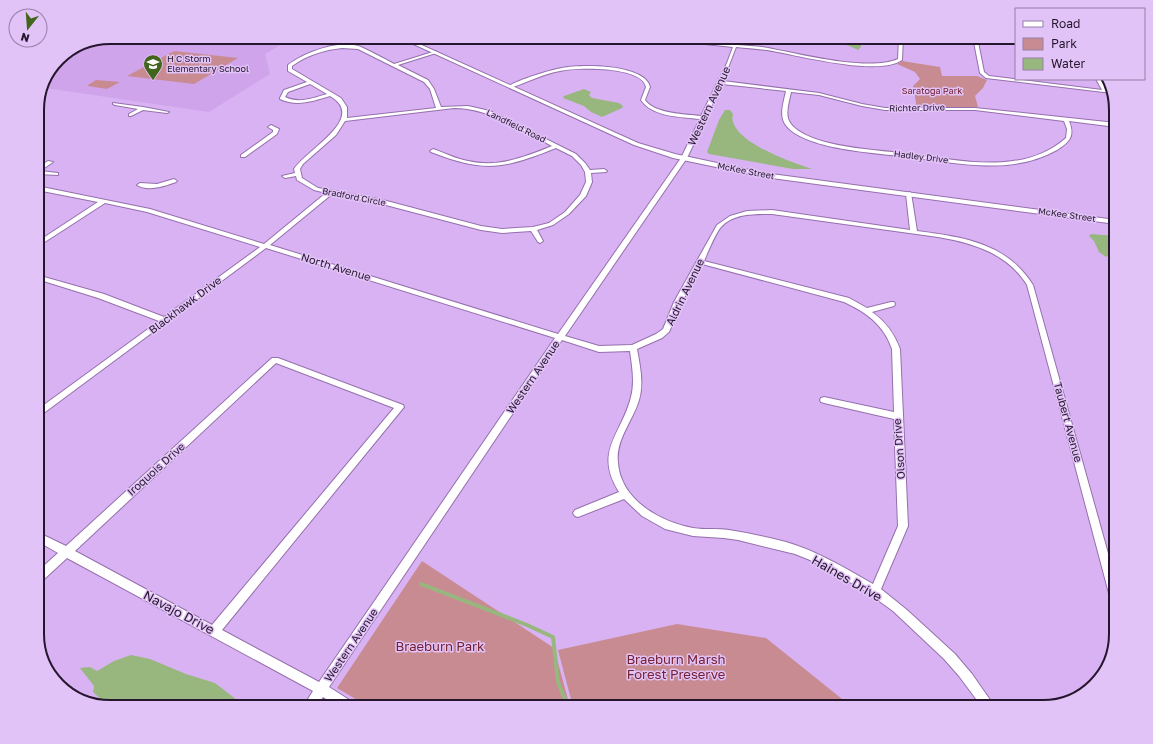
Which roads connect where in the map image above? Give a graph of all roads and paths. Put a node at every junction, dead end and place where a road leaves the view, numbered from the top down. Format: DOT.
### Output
graph roads {
  1 [pos="416,44"];
  2 [pos="715,44"];
  3 [pos="901,44"];
  4 [pos="976,44"];
  5 [pos="735,46"];
  6 [pos="435,52"];
  7 [pos="395,65"];
  8 [pos="310,82"];
  9 [pos="720,82"];
  10 [pos="511,86"];
  11 [pos="789,90"];
  12 [pos="1107,92"];
  13 [pos="330,94"];
  14 [pos="114,104"];
  15 [pos="143,108"];
  16 [pos="440,108"];
  17 [pos="167,112"];
  18 [pos="131,116"];
  19 [pos="702,118"];
  20 [pos="1066,119"];
  21 [pos="345,120"];
  22 [pos="1109,124"];
  23 [pos="271,127"];
  24 [pos="556,146"];
  25 [pos="433,151"];
  26 [pos="243,156"];
  27 [pos="684,158"];
  28 [pos="50,162"];
  29 [pos="44,166"];
  30 [pos="604,171"];
  31 [pos="44,172"];
  32 [pos="588,172"];
  33 [pos="56,174"];
  34 [pos="297,174"];
  35 [pos="285,176"];
  36 [pos="174,181"];
  37 [pos="140,186"];
  38 [pos="44,189"];
  39 [pos="331,192"];
  40 [pos="909,194"];
  41 [pos="104,201"];
  42 [pos="732,217"];
  43 [pos="1109,221"];
  44 [pos="532,229"];
  45 [pos="914,233"];
  46 [pos="44,240"];
  47 [pos="540,241"];
  48 [pos="266,245"];
  49 [pos="700,262"];
  50 [pos="44,279"];
  51 [pos="891,304"];
  52 [pos="867,311"];
  53 [pos="165,320"];
  54 [pos="560,337"];
  55 [pos="633,348"];
  56 [pos="824,400"];
  57 [pos="44,410"];
  58 [pos="897,416"];
  59 [pos="625,494"];
  60 [pos="578,513"];
  61 [pos="44,540"];
  62 [pos="66,551"];
  63 [pos="44,572"];
  64 [pos="1109,575"];
  65 [pos="875,592"];
  66 [pos="214,631"];
  67 [pos="321,689"];
  68 [pos="314,700"];
  69 [pos="339,700"];
  70 [pos="984,700"];
  1 -- 6 [label="street, McKee Street"];
  2 -- 5 [label="street"];
  3 -- 5 [label="street"];
  4 -- 12 [label="street"];
  5 -- 9 [label="street, Western Avenue"];
  6 -- 7 [label="street"];
  6 -- 10 [label="street, McKee Street"];
  7 -- 8 [label="street"];
  7 -- 16 [label="street"];
  8 -- 13 [label="street"];
  8 -- 13 [label="street"];
  9 -- 11 [label="street, Richter Drive"];
  9 -- 19 [label="street, Western Avenue"];
  10 -- 19 [label="street"];
  10 -- 27 [label="street, McKee Street"];
  11 -- 20 [label="street, Richter Drive"];
  11 -- 20 [label="street, Hadley Drive"];
  13 -- 21 [label="street"];
  14 -- 15 [label="street"];
  15 -- 17 [label="street"];
  15 -- 18 [label="street"];
  16 -- 21 [label="street, Landfield Road"];
  16 -- 24 [label="street, Landfield Road"];
  19 -- 27 [label="street, Western Avenue"];
  20 -- 22 [label="street, Richter Drive"];
  21 -- 34 [label="street"];
  23 -- 26 [label="street"];
  24 -- 25 [label="street"];
  24 -- 32 [label="street, Landfield Road"];
  27 -- 40 [label="street, McKee Street"];
  27 -- 54 [label="street, Western Avenue"];
  28 -- 29 [label="street"];
  30 -- 32 [label="street"];
  31 -- 33 [label="street"];
  32 -- 44 [label="street"];
  34 -- 35 [label="street"];
  34 -- 39 [label="street, Bradford Circle"];
  36 -- 37 [label="street"];
  38 -- 41 [label="street, North Avenue"];
  39 -- 44 [label="street, Bradford Circle"];
  39 -- 48 [label="street, Blackhawk Drive"];
  40 -- 43 [label="street, McKee Street"];
  40 -- 45 [label="street"];
  41 -- 46 [label="street"];
  41 -- 48 [label="street, North Avenue"];
  42 -- 45 [label="street, Taubert Avenue"];
  42 -- 49 [label="street, Aldrin Avenue"];
  44 -- 47 [label="street"];
  45 -- 64 [label="street, Taubert Avenue"];
  48 -- 53 [label="street, Blackhawk Drive"];
  48 -- 54 [label="street, North Avenue"];
  49 -- 52 [label="street, Olson Drive"];
  49 -- 55 [label="street, Aldrin Avenue"];
  50 -- 53 [label="street"];
  51 -- 52 [label="street"];
  52 -- 58 [label="street, Olson Drive"];
  53 -- 57 [label="street, Blackhawk Drive"];
  54 -- 55 [label="street, North Avenue"];
  54 -- 67 [label="street, Western Avenue"];
  55 -- 59 [label="street"];
  56 -- 58 [label="street"];
  58 -- 65 [label="street, Olson Drive"];
  59 -- 60 [label="street"];
  59 -- 65 [label="street, Haines Drive"];
  61 -- 62 [label="street, Navajo Drive"];
  62 -- 63 [label="street, Iroquois Drive"];
  62 -- 66 [label="street, Navajo Drive"];
  62 -- 66 [label="street, Iroquois Drive"];
  65 -- 70 [label="street, Haines Drive"];
  66 -- 67 [label="street, Navajo Drive"];
  67 -- 68 [label="street, Western Avenue"];
  67 -- 69 [label="street, Navajo Drive"];
}
